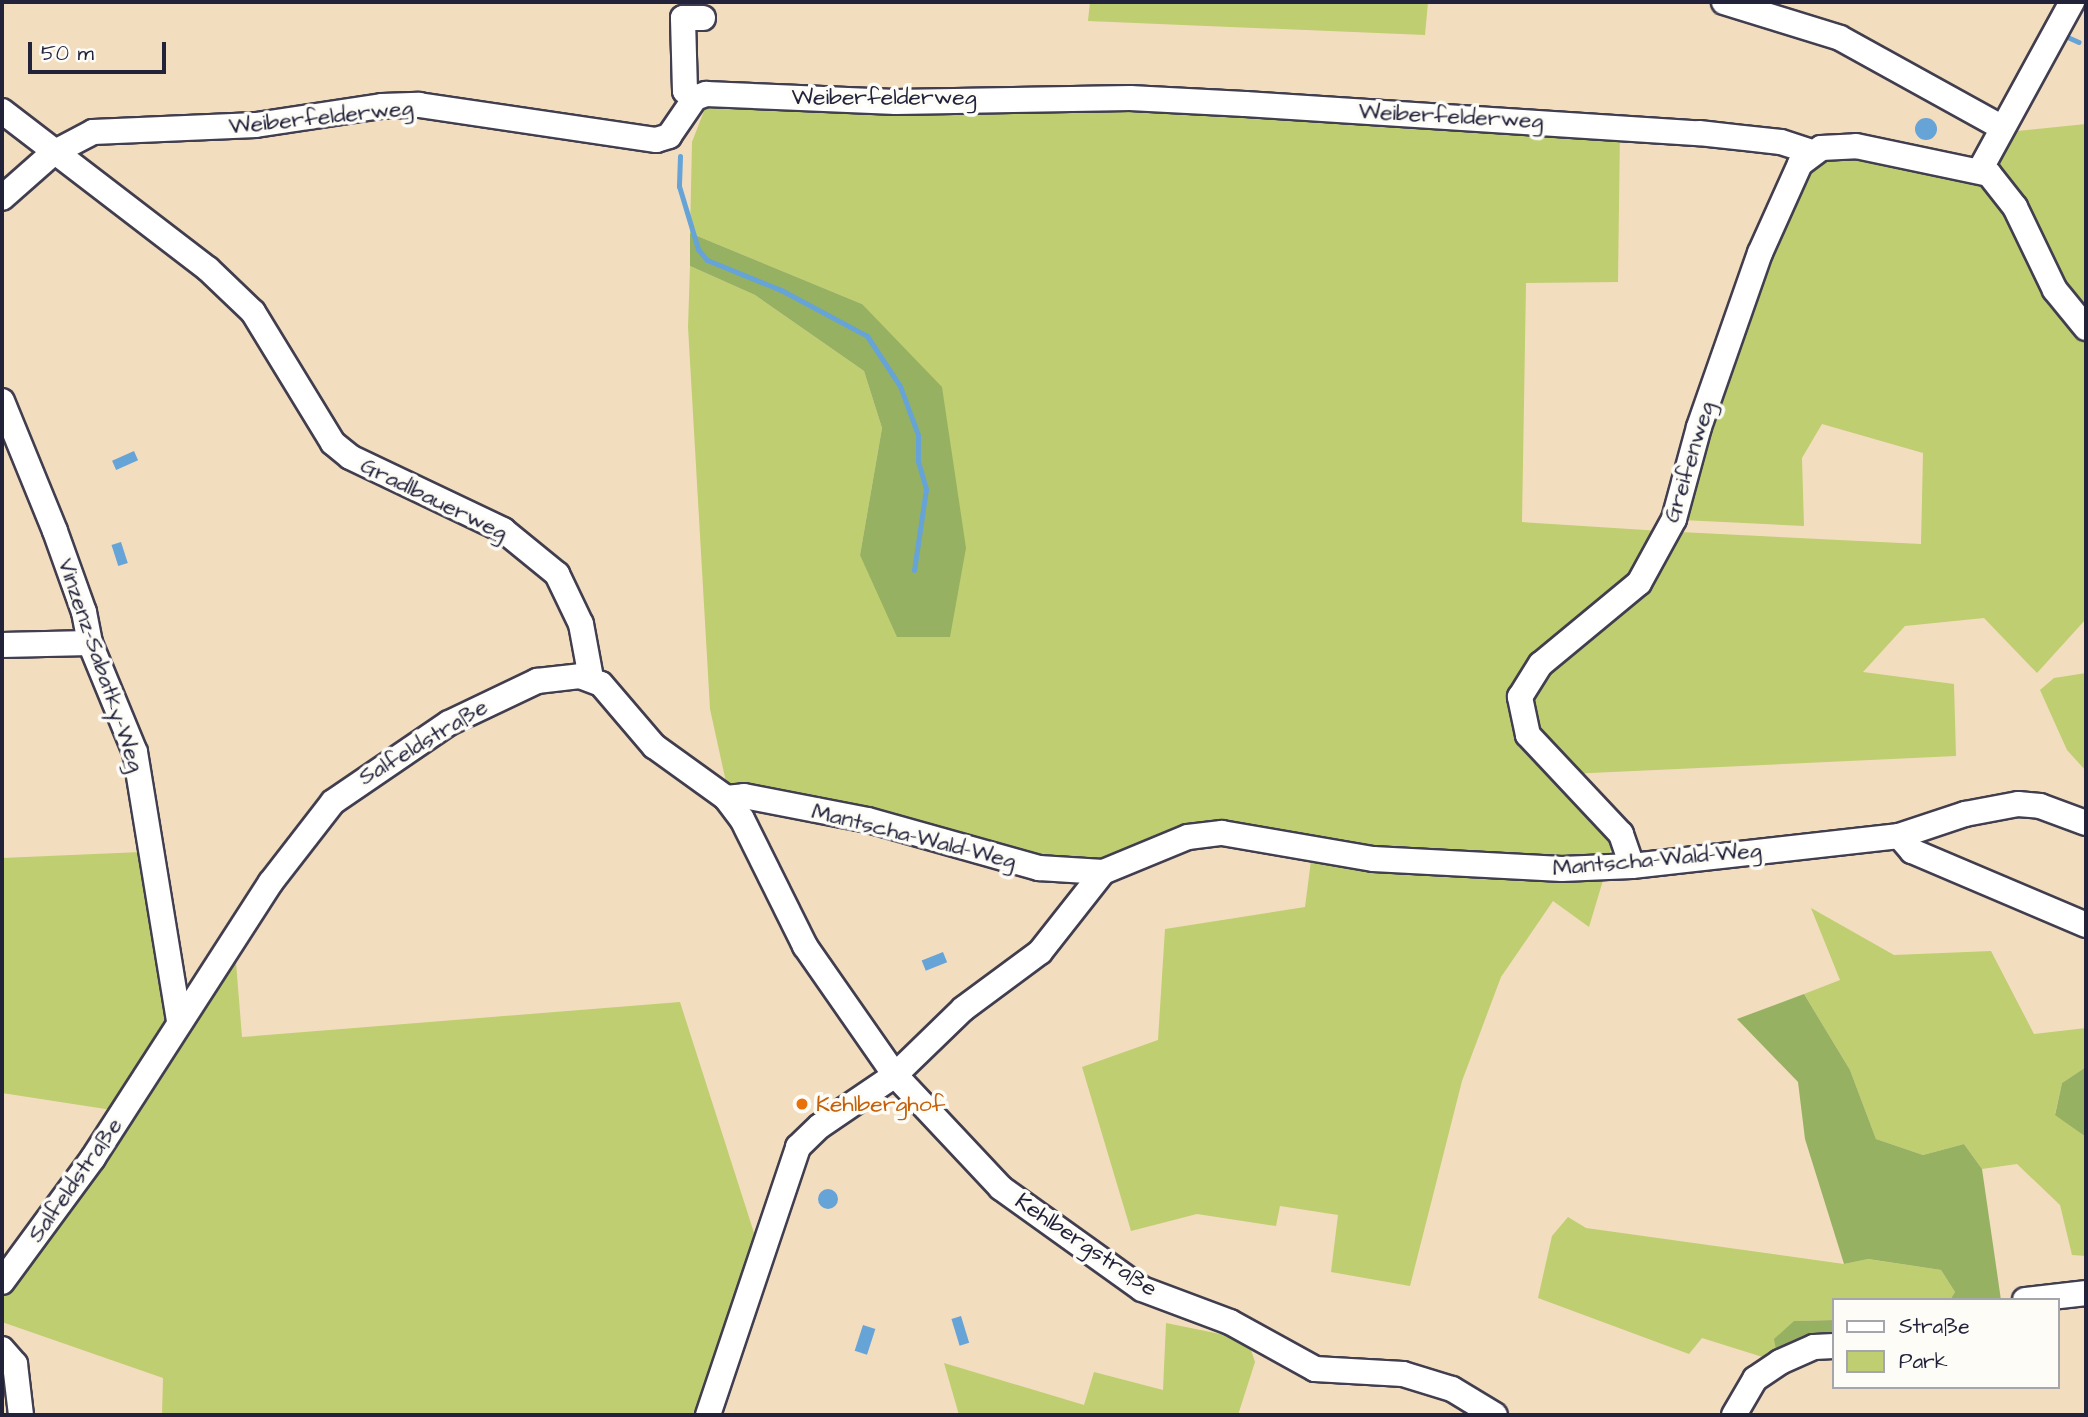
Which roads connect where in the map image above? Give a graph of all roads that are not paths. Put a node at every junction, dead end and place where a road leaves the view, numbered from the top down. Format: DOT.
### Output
graph roads {
  1 [pos="1724,2"];
  2 [pos="2073,2"];
  3 [pos="2086,6"];
  4 [pos="703,18"];
  5 [pos="695,98"];
  6 [pos="2,111"];
  7 [pos="2001,127"];
  8 [pos="1811,152"];
  9 [pos="53,153"];
  10 [pos="1980,170"];
  11 [pos="2,198"];
  12 [pos="2086,328"];
  13 [pos="2,401"];
  14 [pos="90,643"];
  15 [pos="2,645"];
  16 [pos="591,678"];
  17 [pos="726,798"];
  18 [pos="2086,823"];
  19 [pos="1899,836"];
  20 [pos="1632,866"];
  21 [pos="1103,872"];
  22 [pos="2086,925"];
  23 [pos="179,1022"];
  24 [pos="895,1075"];
  25 [pos="2,1282"];
  26 [pos="2086,1293"];
  27 [pos="2042,1298"];
  28 [pos="1832,1346"];
  29 [pos="8,1357"];
  30 [pos="20,1415"];
  31 [pos="708,1415"];
  32 [pos="1494,1415"];
  33 [pos="1734,1415"];
  1 -- 7 [label="street"];
  2 -- 3 [label="street"];
  2 -- 7 [label="street"];
  4 -- 5 [label="street"];
  5 -- 8 [label="street, Weiberfelderweg"];
  5 -- 9 [label="street, Weiberfelderweg"];
  6 -- 9 [label="street, Gradlbauerweg"];
  7 -- 10 [label="street"];
  8 -- 10 [label="street"];
  8 -- 20 [label="street, Greifenweg"];
  9 -- 11 [label="street, Weiberfelderweg"];
  9 -- 16 [label="street, Gradlbauerweg"];
  10 -- 12 [label="street"];
  13 -- 14 [label="street, Vinzenz-Sabatky-Weg"];
  14 -- 15 [label="street"];
  14 -- 23 [label="street, Vinzenz-Sabatky-Weg"];
  16 -- 17 [label="street"];
  16 -- 23 [label="street, Salfeldstraße"];
  17 -- 21 [label="street, Mantscha-Wald-Weg"];
  17 -- 24 [label="street"];
  18 -- 19 [label="street, Mantscha-Wald-Weg"];
  19 -- 20 [label="street, Mantscha-Wald-Weg"];
  19 -- 22 [label="street"];
  20 -- 21 [label="street, Mantscha-Wald-Weg"];
  21 -- 24 [label="street, Mantscha-Wald-Weg"];
  23 -- 25 [label="street, Salfeldstraße"];
  24 -- 31 [label="street"];
  24 -- 32 [label="street, Kehlbergstraße"];
  26 -- 27 [label="street"];
  28 -- 33 [label="street"];
  29 -- 30 [label="street"];
}
